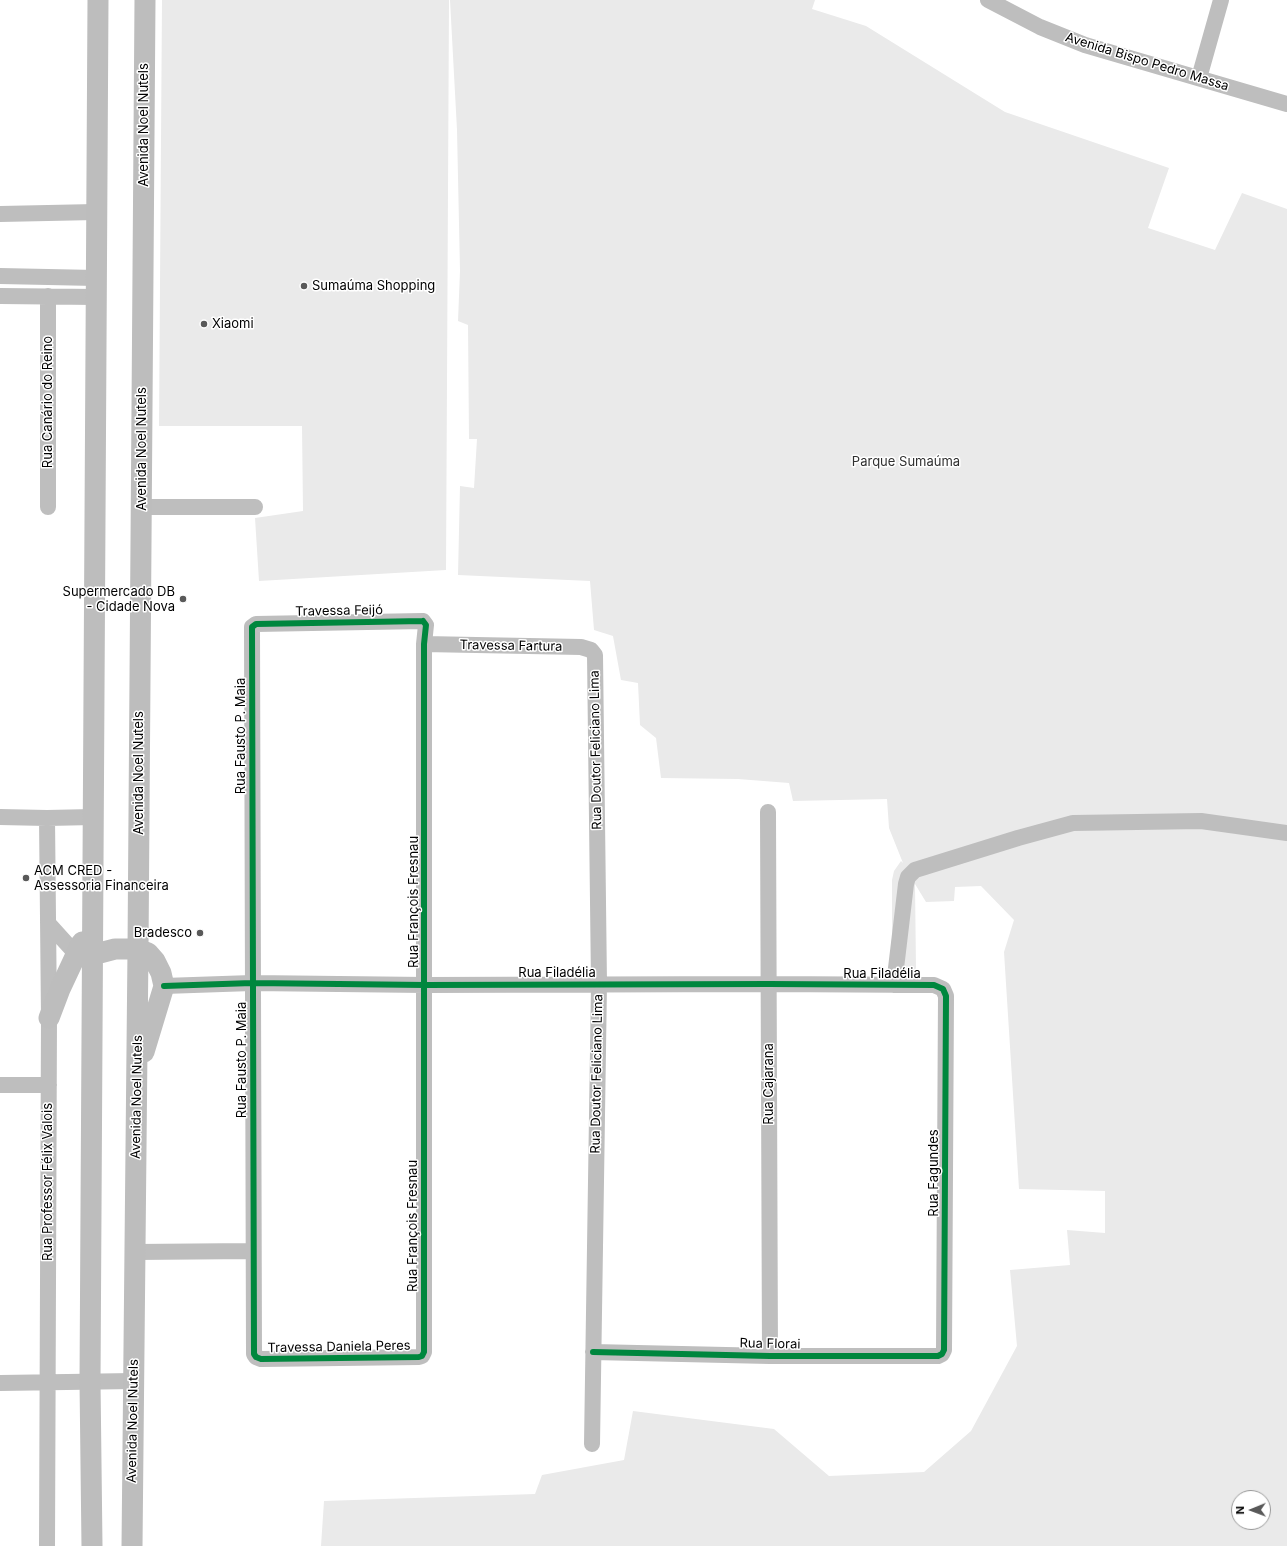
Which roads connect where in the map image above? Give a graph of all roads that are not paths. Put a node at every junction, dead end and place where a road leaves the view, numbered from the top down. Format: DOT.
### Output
graph roads {
  1 [pos="98,0"];
  2 [pos="144,0"];
  3 [pos="1221,0"];
  4 [pos="998,2"];
  5 [pos="1199,78"];
  6 [pos="1287,104"];
  7 [pos="96,212"];
  8 [pos="0,214"];
  9 [pos="0,276"];
  10 [pos="96,287"];
  11 [pos="0,296"];
  12 [pos="48,296"];
  13 [pos="48,507"];
  14 [pos="141,507"];
  15 [pos="255,507"];
  16 [pos="424,620"];
  17 [pos="256,624"];
  18 [pos="424,644"];
  19 [pos="595,656"];
  20 [pos="768,812"];
  21 [pos="0,817"];
  22 [pos="93,817"];
  23 [pos="47,818"];
  24 [pos="1287,833"];
  25 [pos="48,923"];
  26 [pos="138,949"];
  27 [pos="84,955"];
  28 [pos="252,983"];
  29 [pos="599,984"];
  30 [pos="769,984"];
  31 [pos="425,985"];
  32 [pos="894,985"];
  33 [pos="164,986"];
  34 [pos="946,996"];
  35 [pos="49,1018"];
  36 [pos="137,1076"];
  37 [pos="0,1085"];
  38 [pos="49,1085"];
  39 [pos="135,1252"];
  40 [pos="253,1252"];
  41 [pos="944,1350"];
  42 [pos="424,1352"];
  43 [pos="593,1352"];
  44 [pos="254,1354"];
  45 [pos="770,1356"];
  46 [pos="90,1381"];
  47 [pos="134,1381"];
  48 [pos="0,1383"];
  49 [pos="47,1383"];
  50 [pos="592,1444"];
  51 [pos="46,1546"];
  52 [pos="92,1546"];
  53 [pos="132,1546"];
  1 -- 7 [label="main road"];
  2 -- 14 [label="main road, Avenida Noel Nutels"];
  3 -- 5 [label="street"];
  4 -- 5 [label="street, Avenida Bispo Pedro Massa"];
  5 -- 6 [label="street, Avenida Bispo Pedro Massa"];
  7 -- 8 [label="street"];
  7 -- 10 [label="main road"];
  9 -- 10 [label="street"];
  10 -- 12 [label="street"];
  10 -- 22 [label="main road"];
  11 -- 12 [label="street"];
  12 -- 13 [label="street, Rua Canário do Reino"];
  14 -- 15 [label="street"];
  14 -- 26 [label="main road, Avenida Noel Nutels"];
  16 -- 17 [label="street, Travessa Feijó"];
  16 -- 18 [label="street, Rua François Fresnau"];
  17 -- 28 [label="street, Rua Fausto P. Maia"];
  18 -- 19 [label="street, Travessa Fartura"];
  18 -- 31 [label="street, Rua François Fresnau"];
  19 -- 29 [label="street, Rua Doutor Feliciano Lima"];
  20 -- 30 [label="street, Rua Cajarana"];
  21 -- 23 [label="street"];
  22 -- 23 [label="street"];
  22 -- 27 [label="main road"];
  23 -- 25 [label="street, Rua Professor Félix Valois"];
  24 -- 32 [label="street"];
  25 -- 27 [label="street"];
  25 -- 35 [label="street, Rua Professor Félix Valois"];
  26 -- 27 [label="main road"];
  26 -- 33 [label="main road"];
  26 -- 36 [label="main road, Avenida Noel Nutels"];
  27 -- 35 [label="main road"];
  27 -- 46 [label="main road"];
  28 -- 31 [label="street, Rua Filadélia"];
  28 -- 33 [label="street, Rua Filadélia"];
  28 -- 40 [label="street, Rua Fausto P. Maia"];
  29 -- 30 [label="street, Rua Filadélia"];
  29 -- 31 [label="street, Rua Filadélia"];
  29 -- 43 [label="street, Rua Doutor Feliciano Lima"];
  30 -- 32 [label="street, Rua Filadélia"];
  30 -- 45 [label="street, Rua Cajarana"];
  31 -- 42 [label="street, Rua François Fresnau"];
  32 -- 34 [label="street, Rua Filadélia"];
  33 -- 36 [label="main road"];
  34 -- 41 [label="street, Rua Fagundes"];
  35 -- 38 [label="street, Rua Professor Félix Valois"];
  36 -- 39 [label="main road, Avenida Noel Nutels"];
  37 -- 38 [label="street"];
  38 -- 49 [label="street, Rua Professor Félix Valois"];
  39 -- 40 [label="street"];
  39 -- 47 [label="main road, Avenida Noel Nutels"];
  40 -- 44 [label="street, Rua Fausto P. Maia"];
  41 -- 45 [label="street, Rua Florai"];
  42 -- 44 [label="street, Travessa Daniela Peres"];
  43 -- 45 [label="street, Rua Florai"];
  43 -- 50 [label="street, Rua Doutor Feliciano Lima"];
  46 -- 47 [label="street"];
  46 -- 49 [label="street"];
  46 -- 52 [label="main road"];
  47 -- 53 [label="main road, Avenida Noel Nutels"];
  48 -- 49 [label="street"];
  49 -- 51 [label="street, Rua Professor Félix Valois"];
}
